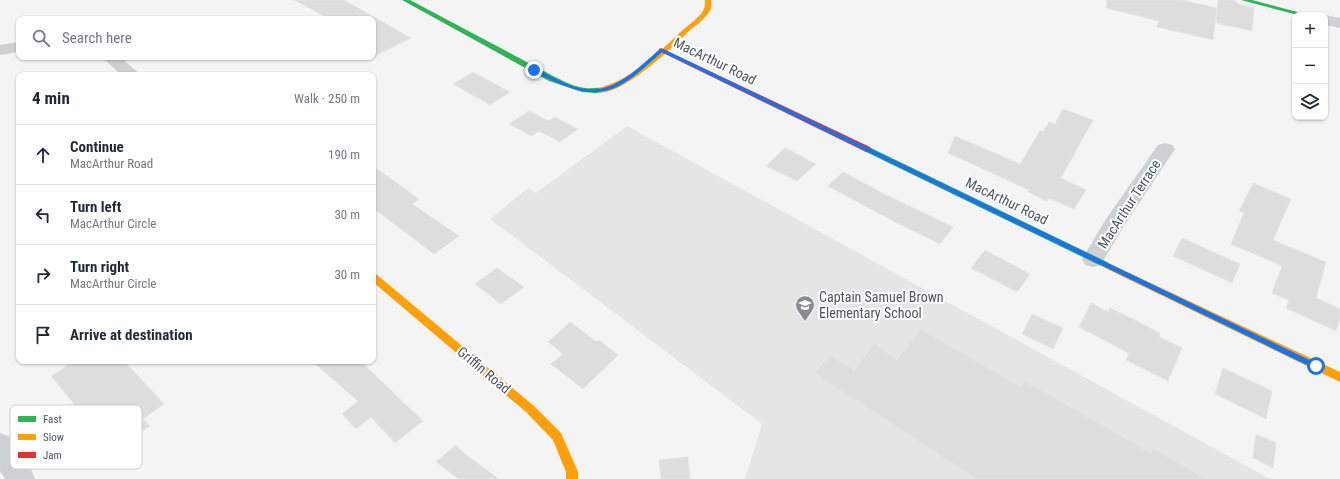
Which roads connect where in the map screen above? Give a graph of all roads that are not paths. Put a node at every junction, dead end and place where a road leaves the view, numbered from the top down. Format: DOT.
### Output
graph roads {
  1 [pos="405,0"];
  2 [pos="708,0"];
  3 [pos="1244,0"];
  4 [pos="1294,12"];
  5 [pos="1328,21"];
  6 [pos="1340,23"];
  7 [pos="16,47"];
  8 [pos="0,50"];
  9 [pos="662,50"];
  10 [pos="114,60"];
  11 [pos="128,72"];
  12 [pos="1165,149"];
  13 [pos="1093,259"];
  14 [pos="376,280"];
  15 [pos="1340,377"];
  16 [pos="0,446"];
  17 [pos="10,462"];
  18 [pos="15,469"];
  19 [pos="21,479"];
  20 [pos="572,479"];
  1 -- 9 [label="street"];
  2 -- 9 [label="street"];
  3 -- 4 [label="street"];
  5 -- 6 [label="street"];
  7 -- 8 [label="street"];
  9 -- 13 [label="street, MacArthur Road"];
  10 -- 11 [label="street"];
  12 -- 13 [label="street, MacArthur Terrace"];
  13 -- 15 [label="street, MacArthur Road"];
  14 -- 20 [label="street, Griffin Road"];
  16 -- 17 [label="street"];
  18 -- 19 [label="street"];
}
